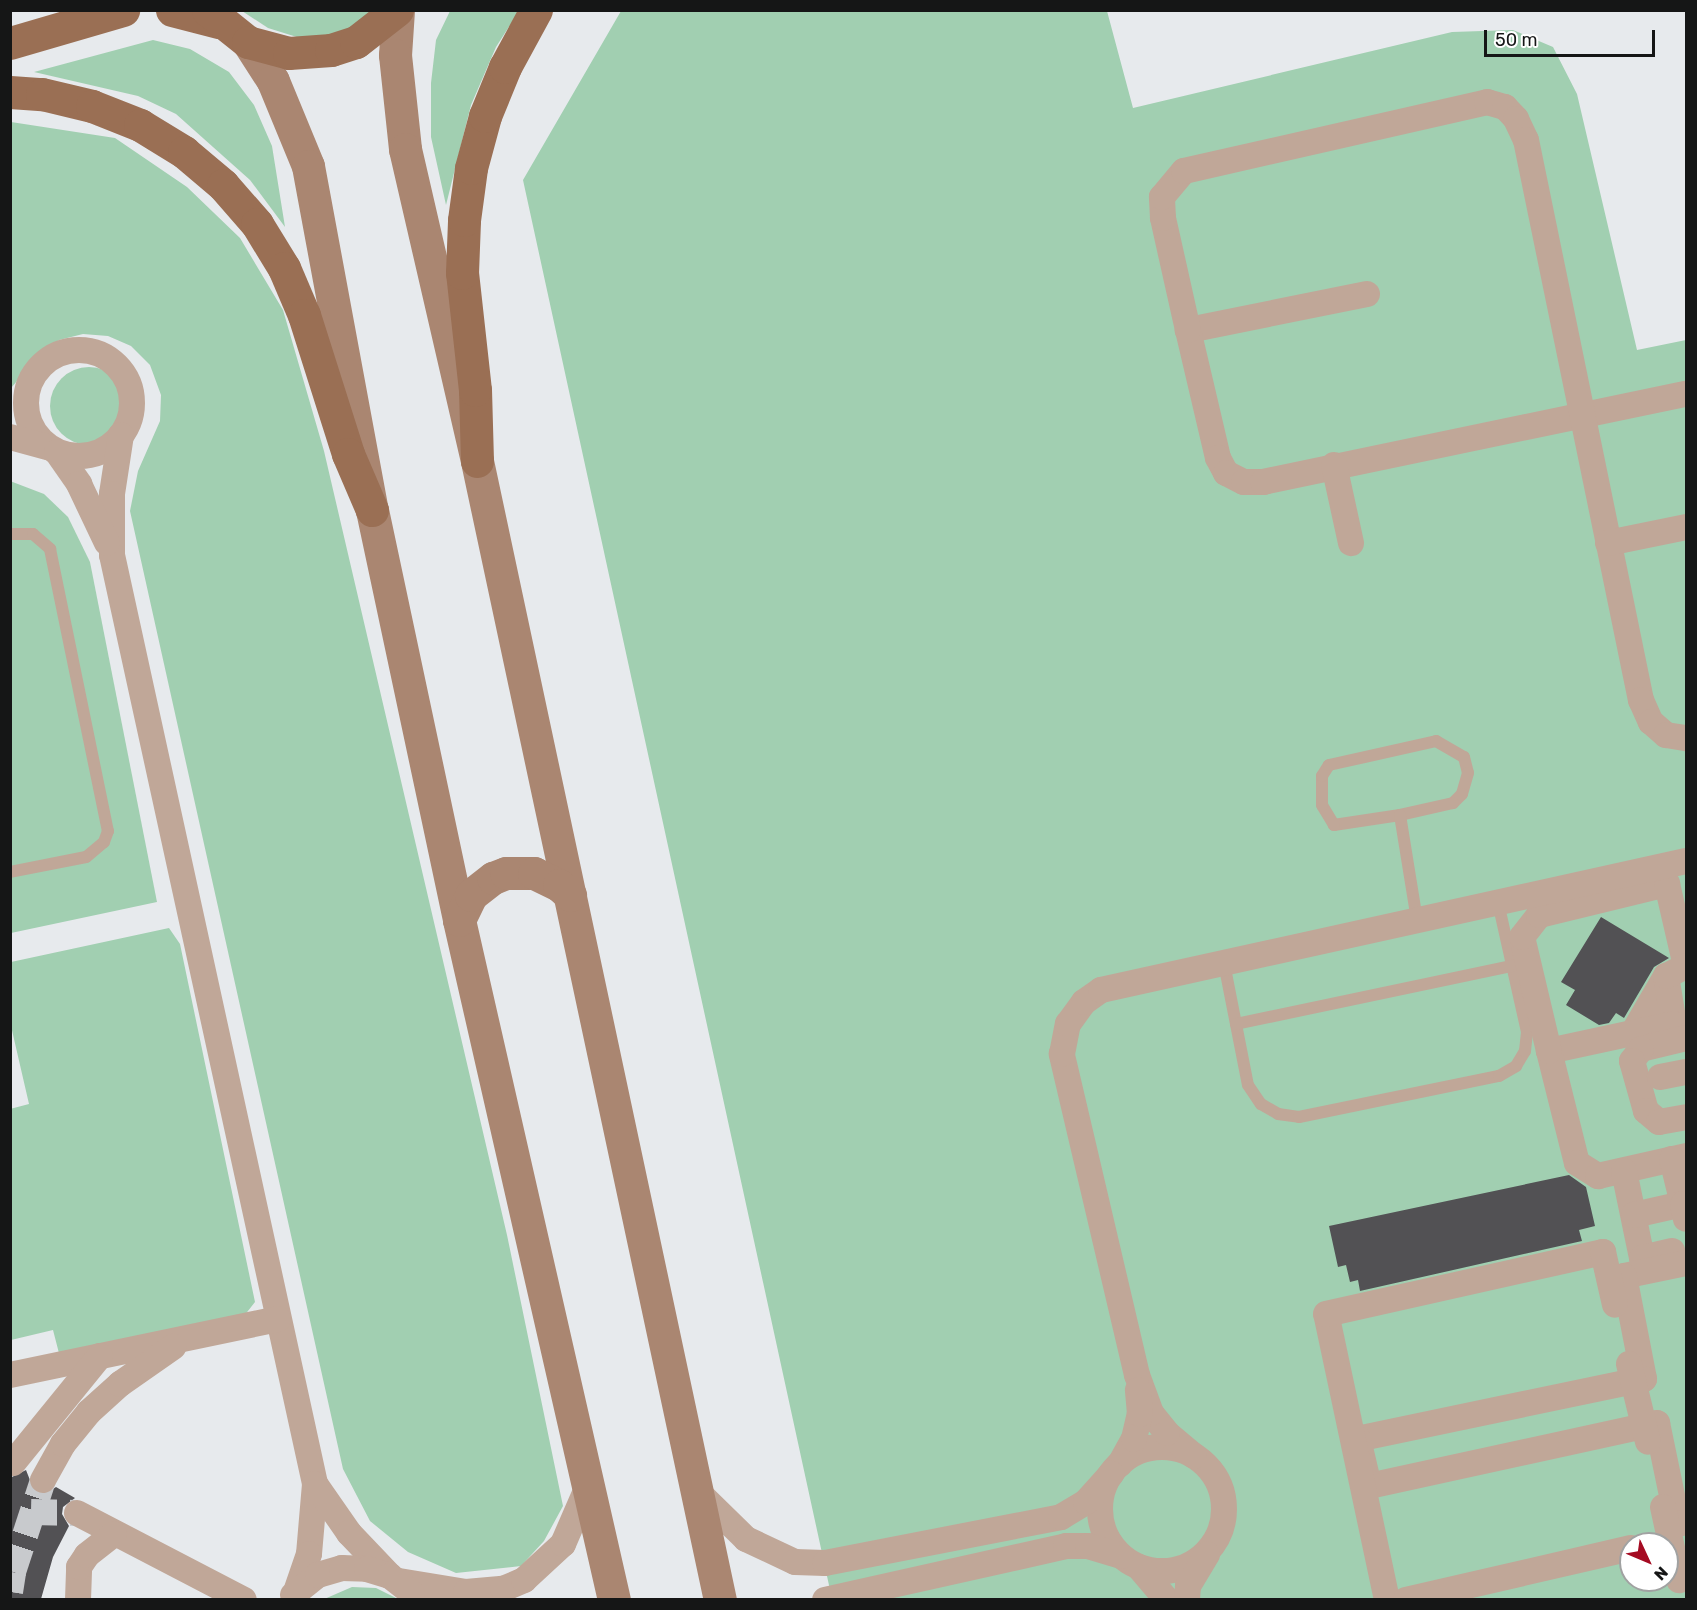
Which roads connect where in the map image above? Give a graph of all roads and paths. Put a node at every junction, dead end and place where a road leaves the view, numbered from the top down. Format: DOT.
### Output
graph roads {
  1 [pos="123,10"];
  2 [pos="172,10"];
  3 [pos="397,10"];
  4 [pos="536,10"];
  5 [pos="213,16"];
  6 [pos="248,42"];
  7 [pos="10,43"];
  8 [pos="10,92"];
  9 [pos="1367,294"];
  10 [pos="1188,330"];
  11 [pos="33,376"];
  12 [pos="10,394"];
  13 [pos="1686,394"];
  14 [pos="1581,416"];
  15 [pos="121,435"];
  16 [pos="10,437"];
  17 [pos="53,449"];
  18 [pos="477,461"];
  19 [pos="1335,465"];
  20 [pos="372,510"];
  21 [pos="1686,527"];
  22 [pos="10,534"];
  23 [pos="1351,543"];
  24 [pos="1608,543"];
  25 [pos="112,555"];
  26 [pos="1686,738"];
  27 [pos="1400,814"];
  28 [pos="1686,861"];
  29 [pos="10,872"];
  30 [pos="570,895"];
  31 [pos="1497,902"];
  32 [pos="459,920"];
  33 [pos="1417,920"];
  34 [pos="1224,963"];
  35 [pos="1512,966"];
  36 [pos="1679,969"];
  37 [pos="1236,1024"];
  38 [pos="1686,1038"];
  39 [pos="1549,1051"];
  40 [pos="1686,1072"];
  41 [pos="1660,1077"];
  42 [pos="1686,1117"];
  43 [pos="1679,1157"];
  44 [pos="1624,1171"];
  45 [pos="1685,1208"];
  46 [pos="1634,1215"];
  47 [pos="1686,1248"];
  48 [pos="1686,1263"];
  49 [pos="278,1319"];
  50 [pos="189,1338"];
  51 [pos="100,1356"];
  52 [pos="1137,1375"];
  53 [pos="10,1376"];
  54 [pos="1633,1381"];
  55 [pos="1644,1425"];
  56 [pos="1194,1456"];
  57 [pos="13,1462"];
  58 [pos="1116,1469"];
  59 [pos="42,1480"];
  60 [pos="590,1481"];
  61 [pos="315,1484"];
  62 [pos="696,1490"];
  63 [pos="77,1513"];
  64 [pos="1672,1532"];
  65 [pos="114,1534"];
  66 [pos="1211,1547"];
  67 [pos="1619,1551"];
  68 [pos="1130,1562"];
  69 [pos="1679,1566"];
  70 [pos="395,1579"];
  71 [pos="1683,1586"];
  72 [pos="293,1594"];
  73 [pos="78,1599"];
  74 [pos="244,1599"];
  75 [pos="419,1599"];
  76 [pos="615,1599"];
  77 [pos="720,1599"];
  78 [pos="825,1599"];
  79 [pos="1167,1599"];
  80 [pos="1187,1599"];
  81 [pos="1386,1599"];
  82 [pos="1406,1599"];
  1 -- 7 [label="main road"];
  2 -- 5 [label="main road"];
  3 -- 6 [label="main road"];
  3 -- 18 [label="street"];
  4 -- 18 [label="main road"];
  5 -- 6 [label="main road"];
  6 -- 20 [label="street"];
  8 -- 20 [label="main road"];
  9 -- 10 [label="street"];
  10 -- 14 [label="street"];
  10 -- 19 [label="street"];
  11 -- 12 [label="street"];
  11 -- 15 [label="street"];
  11 -- 17 [label="street"];
  13 -- 14 [label="street"];
  14 -- 19 [label="street"];
  14 -- 24 [label="street"];
  15 -- 17 [label="street"];
  15 -- 25 [label="street"];
  16 -- 17 [label="street"];
  17 -- 25 [label="street"];
  18 -- 30 [label="street"];
  19 -- 23 [label="street"];
  20 -- 32 [label="street"];
  21 -- 24 [label="street"];
  22 -- 29 [label="lane"];
  24 -- 26 [label="street"];
  25 -- 49 [label="street"];
  27 -- 27 [label="lane"];
  27 -- 33 [label="lane"];
  28 -- 31 [label="street"];
  30 -- 32 [label="street"];
  30 -- 62 [label="street"];
  31 -- 33 [label="street"];
  31 -- 35 [label="lane"];
  32 -- 60 [label="street"];
  33 -- 34 [label="street"];
  34 -- 37 [label="lane"];
  34 -- 52 [label="street"];
  35 -- 37 [label="lane"];
  35 -- 37 [label="lane"];
  36 -- 39 [label="street"];
  36 -- 39 [label="street"];
  38 -- 42 [label="street"];
  39 -- 44 [label="street"];
  40 -- 41 [label="street"];
  43 -- 44 [label="street"];
  43 -- 45 [label="street"];
  44 -- 46 [label="street"];
  45 -- 46 [label="street"];
  46 -- 47 [label="street"];
  48 -- 54 [label="street"];
  49 -- 50 [label="street"];
  49 -- 61 [label="street"];
  50 -- 51 [label="street"];
  50 -- 59 [label="street"];
  51 -- 53 [label="street"];
  51 -- 57 [label="street"];
  52 -- 56 [label="street"];
  52 -- 58 [label="street"];
  54 -- 55 [label="street"];
  54 -- 55 [label="street"];
  54 -- 81 [label="street"];
  55 -- 64 [label="street"];
  56 -- 58 [label="street"];
  56 -- 66 [label="street"];
  58 -- 62 [label="street"];
  58 -- 68 [label="street"];
  60 -- 70 [label="street"];
  60 -- 76 [label="street"];
  61 -- 70 [label="street"];
  61 -- 72 [label="street"];
  62 -- 77 [label="street"];
  63 -- 65 [label="street"];
  65 -- 73 [label="street"];
  65 -- 74 [label="street"];
  66 -- 68 [label="street"];
  66 -- 80 [label="street"];
  67 -- 82 [label="street"];
  68 -- 78 [label="street"];
  68 -- 79 [label="street"];
  69 -- 71 [label="street"];
  70 -- 72 [label="street"];
  70 -- 75 [label="street"];
}
